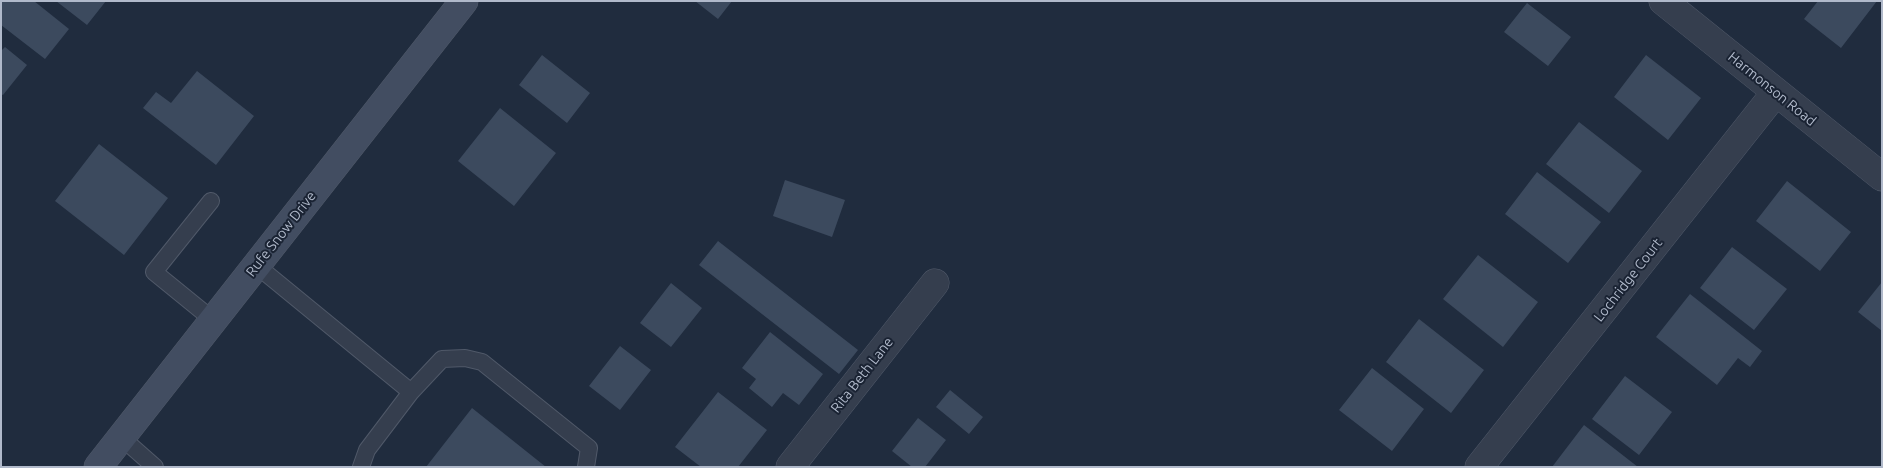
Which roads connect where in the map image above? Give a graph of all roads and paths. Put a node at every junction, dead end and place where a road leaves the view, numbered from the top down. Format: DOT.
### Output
graph roads {
  1 [pos="464,1"];
  2 [pos="1663,1"];
  3 [pos="1776,92"];
  4 [pos="1882,177"];
  5 [pos="210,202"];
  6 [pos="256,265"];
  7 [pos="935,283"];
  8 [pos="213,320"];
  9 [pos="411,392"];
  10 [pos="120,437"];
  11 [pos="98,467"];
  12 [pos="155,467"];
  13 [pos="361,467"];
  14 [pos="586,467"];
  15 [pos="790,467"];
  16 [pos="1479,467"];
  1 -- 6 [label="main road, Rufe Snow Drive"];
  2 -- 3 [label="street, Harmonson Road"];
  3 -- 4 [label="street, Harmonson Road"];
  3 -- 16 [label="street, Lochridge Court"];
  5 -- 8 [label="lane"];
  6 -- 8 [label="main road, Rufe Snow Drive"];
  6 -- 9 [label="lane"];
  7 -- 15 [label="street, Rita Beth Lane"];
  8 -- 10 [label="main road, Rufe Snow Drive"];
  9 -- 13 [label="lane"];
  9 -- 14 [label="lane"];
  10 -- 11 [label="main road, Rufe Snow Drive"];
  10 -- 12 [label="lane"];
}
